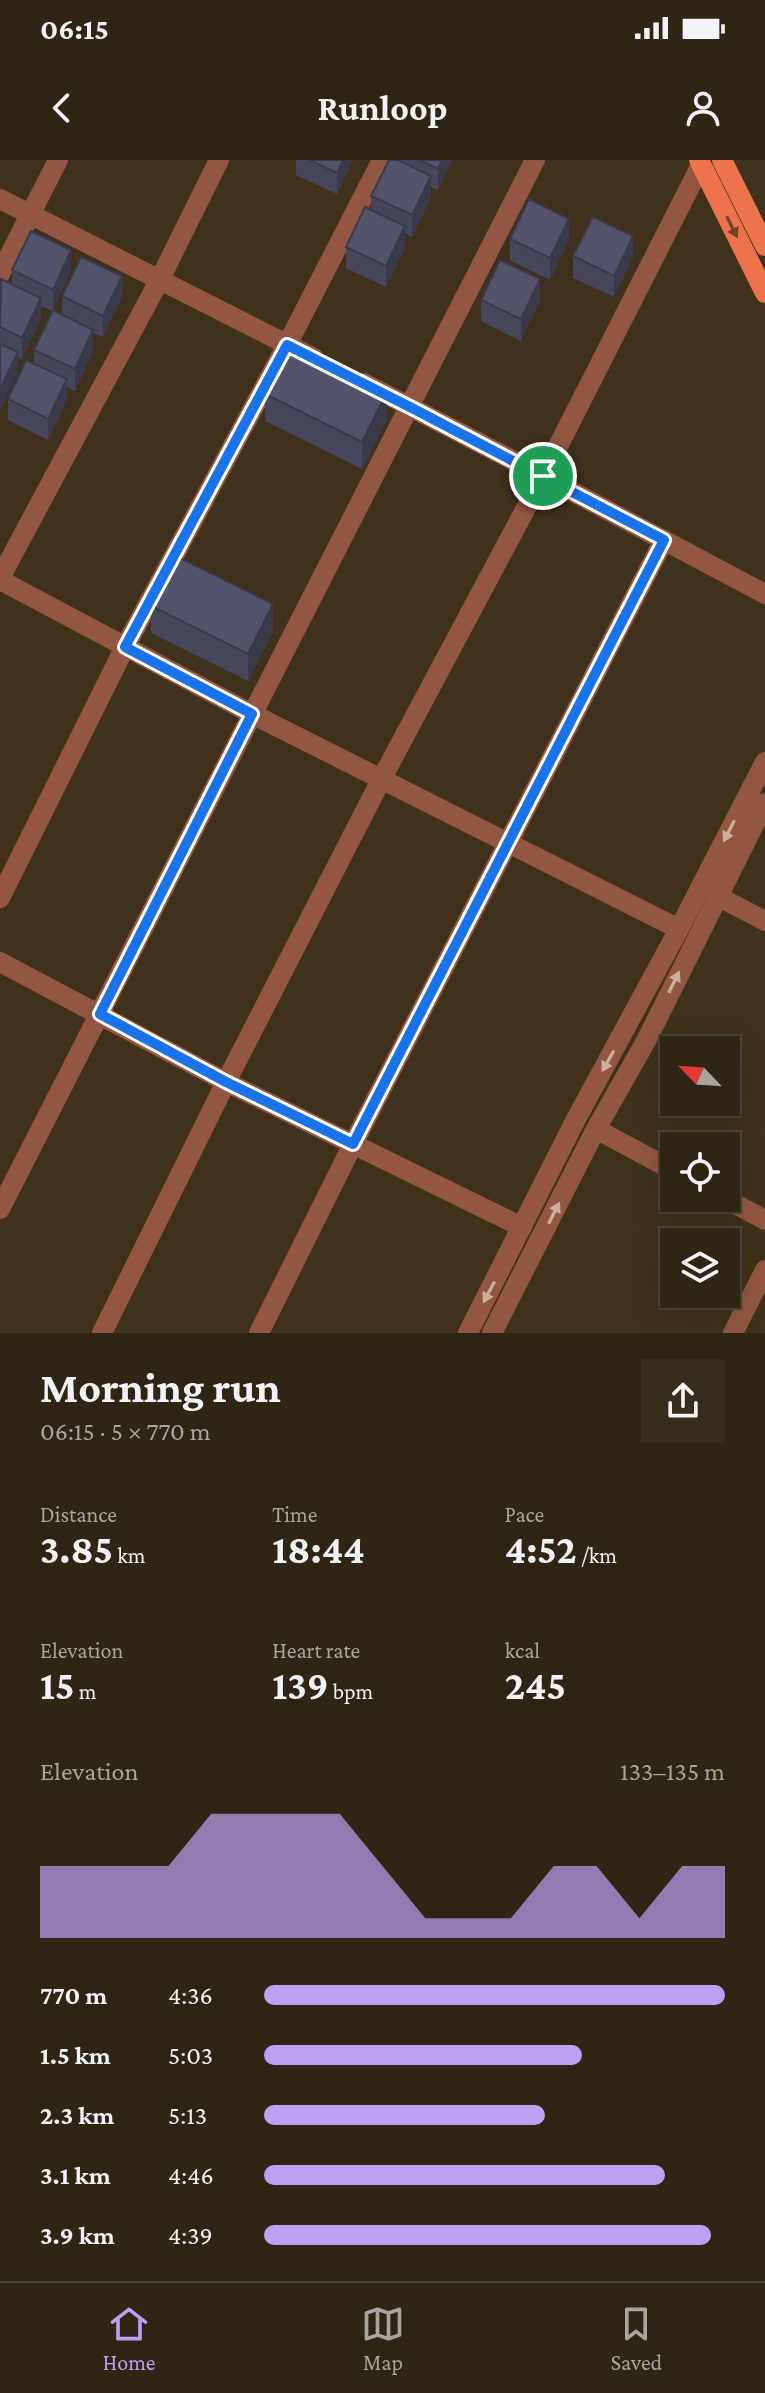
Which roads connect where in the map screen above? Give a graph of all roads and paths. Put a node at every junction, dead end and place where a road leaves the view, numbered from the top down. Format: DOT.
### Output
graph roads {
  1 [pos="58,160"];
  2 [pos="219,160"];
  3 [pos="382,160"];
  4 [pos="535,160"];
  5 [pos="722,160"];
  6 [pos="700,162"];
  7 [pos="0,199"];
  8 [pos="31,214"];
  9 [pos="765,246"];
  10 [pos="0,274"];
  11 [pos="159,281"];
  12 [pos="765,293"];
  13 [pos="287,345"];
  14 [pos="410,407"];
  15 [pos="543,476"];
  16 [pos="664,540"];
  17 [pos="0,579"];
  18 [pos="765,594"];
  19 [pos="125,647"];
  20 [pos="252,714"];
  21 [pos="765,762"];
  22 [pos="381,780"];
  23 [pos="765,803"];
  24 [pos="507,843"];
  25 [pos="717,896"];
  26 [pos="0,898"];
  27 [pos="765,921"];
  28 [pos="679,929"];
  29 [pos="0,962"];
  30 [pos="100,1014"];
  31 [pos="226,1082"];
  32 [pos="596,1129"];
  33 [pos="353,1144"];
  34 [pos="660,1163"];
  35 [pos="740,1207"];
  36 [pos="0,1209"];
  37 [pos="765,1220"];
  38 [pos="522,1227"];
  39 [pos="765,1270"];
  40 [pos="102,1333"];
  41 [pos="259,1333"];
  42 [pos="468,1333"];
  43 [pos="492,1333"];
  44 [pos="733,1333"];
  1 -- 8 [label="street"];
  2 -- 11 [label="street"];
  3 -- 13 [label="street"];
  4 -- 14 [label="street"];
  5 -- 9 [label="main road"];
  6 -- 12 [label="main road, one-way"];
  6 -- 15 [label="street"];
  7 -- 8 [label="street"];
  8 -- 10 [label="street"];
  8 -- 11 [label="street"];
  11 -- 13 [label="street"];
  11 -- 17 [label="street"];
  13 -- 14 [label="street"];
  13 -- 19 [label="street"];
  14 -- 15 [label="street"];
  14 -- 20 [label="street"];
  15 -- 16 [label="street"];
  15 -- 22 [label="street"];
  16 -- 18 [label="street"];
  16 -- 24 [label="street"];
  17 -- 19 [label="street"];
  19 -- 20 [label="street"];
  19 -- 26 [label="street"];
  20 -- 22 [label="street"];
  20 -- 30 [label="street"];
  21 -- 28 [label="street, one-way"];
  22 -- 24 [label="street"];
  22 -- 31 [label="street"];
  23 -- 25 [label="street"];
  24 -- 28 [label="street"];
  24 -- 33 [label="street"];
  25 -- 27 [label="street"];
  32 -- 25 [label="street, one-way"];
  28 -- 38 [label="street, one-way"];
  29 -- 30 [label="street"];
  30 -- 31 [label="street"];
  30 -- 36 [label="street"];
  31 -- 33 [label="street"];
  31 -- 40 [label="street"];
  32 -- 34 [label="street"];
  43 -- 32 [label="street, one-way"];
  33 -- 38 [label="street"];
  33 -- 41 [label="street"];
  35 -- 37 [label="street"];
  38 -- 42 [label="street, one-way"];
  39 -- 44 [label="street"];
}
